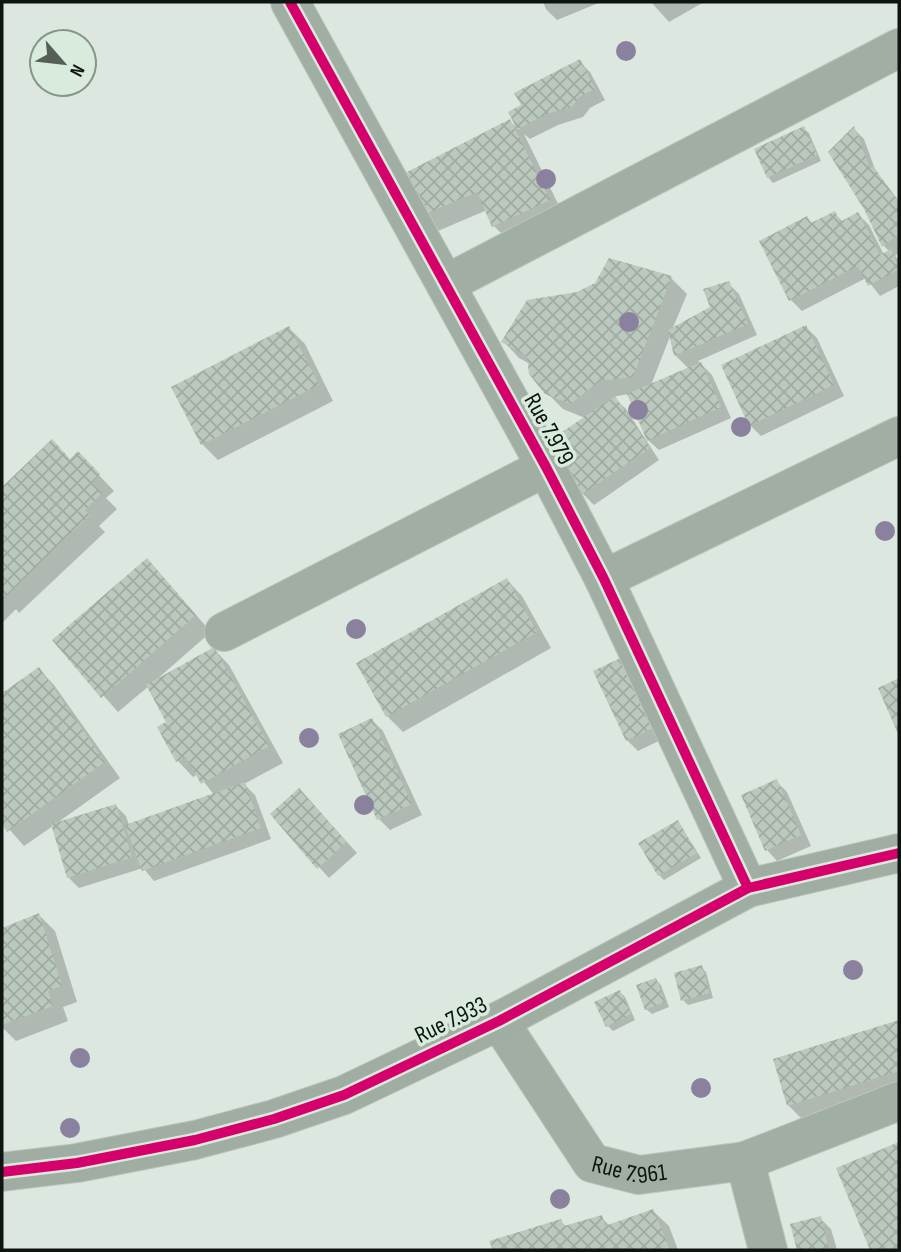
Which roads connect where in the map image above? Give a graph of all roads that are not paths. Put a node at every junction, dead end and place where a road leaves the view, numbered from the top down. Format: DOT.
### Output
graph roads {
  1 [pos="290,2"];
  2 [pos="899,48"];
  3 [pos="446,284"];
  4 [pos="899,436"];
  5 [pos="546,467"];
  6 [pos="604,579"];
  7 [pos="224,632"];
  8 [pos="899,853"];
  9 [pos="748,888"];
  10 [pos="499,1021"];
  11 [pos="899,1101"];
  12 [pos="745,1161"];
  13 [pos="2,1172"];
  14 [pos="768,1250"];
  1 -- 3 [label="street, Rue 7.979"];
  2 -- 3 [label="street"];
  3 -- 5 [label="street, Rue 7.979"];
  4 -- 6 [label="street"];
  5 -- 6 [label="street, Rue 7.979"];
  5 -- 7 [label="street"];
  6 -- 9 [label="street, Rue 7.979"];
  8 -- 9 [label="street, Rue 7.933"];
  9 -- 10 [label="street, Rue 7.933"];
  10 -- 12 [label="street, Rue 7.961"];
  10 -- 13 [label="street, Rue 7.933"];
  11 -- 12 [label="street, Rue 7.961"];
  12 -- 14 [label="street"];
}
